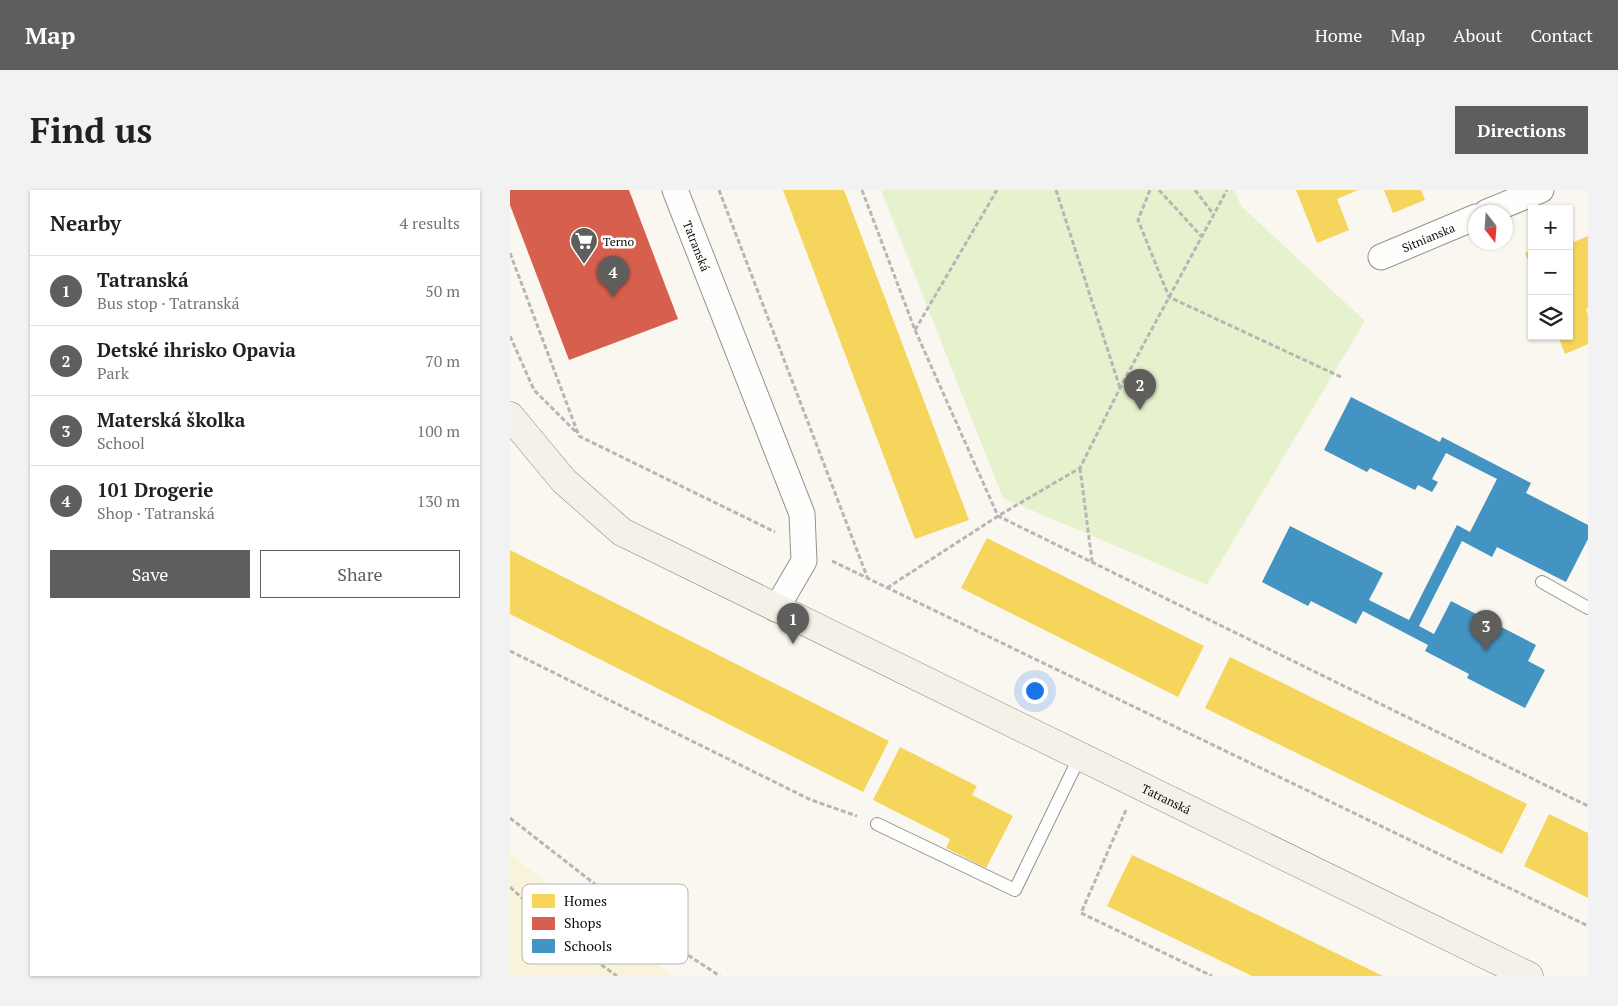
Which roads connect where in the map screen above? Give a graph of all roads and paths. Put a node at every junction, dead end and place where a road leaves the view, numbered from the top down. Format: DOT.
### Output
graph roads {
  1 [pos="675,190"];
  2 [pos="719,190"];
  3 [pos="862,190"];
  4 [pos="997,190"];
  5 [pos="1056,190"];
  6 [pos="1150,190"];
  7 [pos="1159,190"];
  8 [pos="1195,190"];
  9 [pos="1227,190"];
  10 [pos="1541,190"];
  11 [pos="1498,202"];
  12 [pos="1214,214"];
  13 [pos="1468,220"];
  14 [pos="1202,237"];
  15 [pos="510,254"];
  16 [pos="1381,257"];
  17 [pos="1169,296"];
  18 [pos="914,330"];
  19 [pos="510,336"];
  20 [pos="1341,377"];
  21 [pos="1120,388"];
  22 [pos="510,416"];
  23 [pos="579,436"];
  24 [pos="1080,468"];
  25 [pos="998,516"];
  26 [pos="803,546"];
  27 [pos="1092,560"];
  28 [pos="868,579"];
  29 [pos="1542,582"];
  30 [pos="886,589"];
  31 [pos="776,608"];
  32 [pos="1588,608"];
  33 [pos="510,651"];
  34 [pos="1080,756"];
  35 [pos="1588,806"];
  36 [pos="1127,808"];
  37 [pos="510,818"];
  38 [pos="877,824"];
  39 [pos="595,884"];
  40 [pos="510,887"];
  41 [pos="522,898"];
  42 [pos="1588,926"];
  43 [pos="688,955"];
  44 [pos="600,964"];
  45 [pos="617,976"];
  46 [pos="720,976"];
  47 [pos="1212,976"];
  48 [pos="1529,976"];
  1 -- 26 [label="street, Tatranská"];
  2 -- 28 [label="path"];
  3 -- 18 [label="path"];
  4 -- 18 [label="path"];
  5 -- 21 [label="path"];
  6 -- 17 [label="path"];
  7 -- 14 [label="path"];
  8 -- 12 [label="path"];
  9 -- 12 [label="path"];
  10 -- 11 [label="street"];
  12 -- 14 [label="path"];
  13 -- 16 [label="street, Sitnianska"];
  14 -- 17 [label="path"];
  15 -- 23 [label="path"];
  17 -- 20 [label="path"];
  17 -- 21 [label="path"];
  18 -- 25 [label="path"];
  19 -- 23 [label="path"];
  21 -- 24 [label="path"];
  22 -- 31 [label="street, Tatranská"];
  23 -- 26 [label="path"];
  24 -- 25 [label="path"];
  24 -- 27 [label="path"];
  25 -- 27 [label="path"];
  25 -- 30 [label="path"];
  26 -- 28 [label="path"];
  26 -- 31 [label="street, Tatranská"];
  27 -- 35 [label="path"];
  28 -- 30 [label="path"];
  29 -- 32 [label="lane"];
  30 -- 42 [label="path"];
  31 -- 34 [label="street, Tatranská"];
  33 -- 38 [label="path"];
  34 -- 38 [label="lane"];
  34 -- 48 [label="street, Tatranská"];
  36 -- 47 [label="path"];
  37 -- 39 [label="path"];
  40 -- 41 [label="path"];
  43 -- 46 [label="path"];
  44 -- 45 [label="path"];
}
